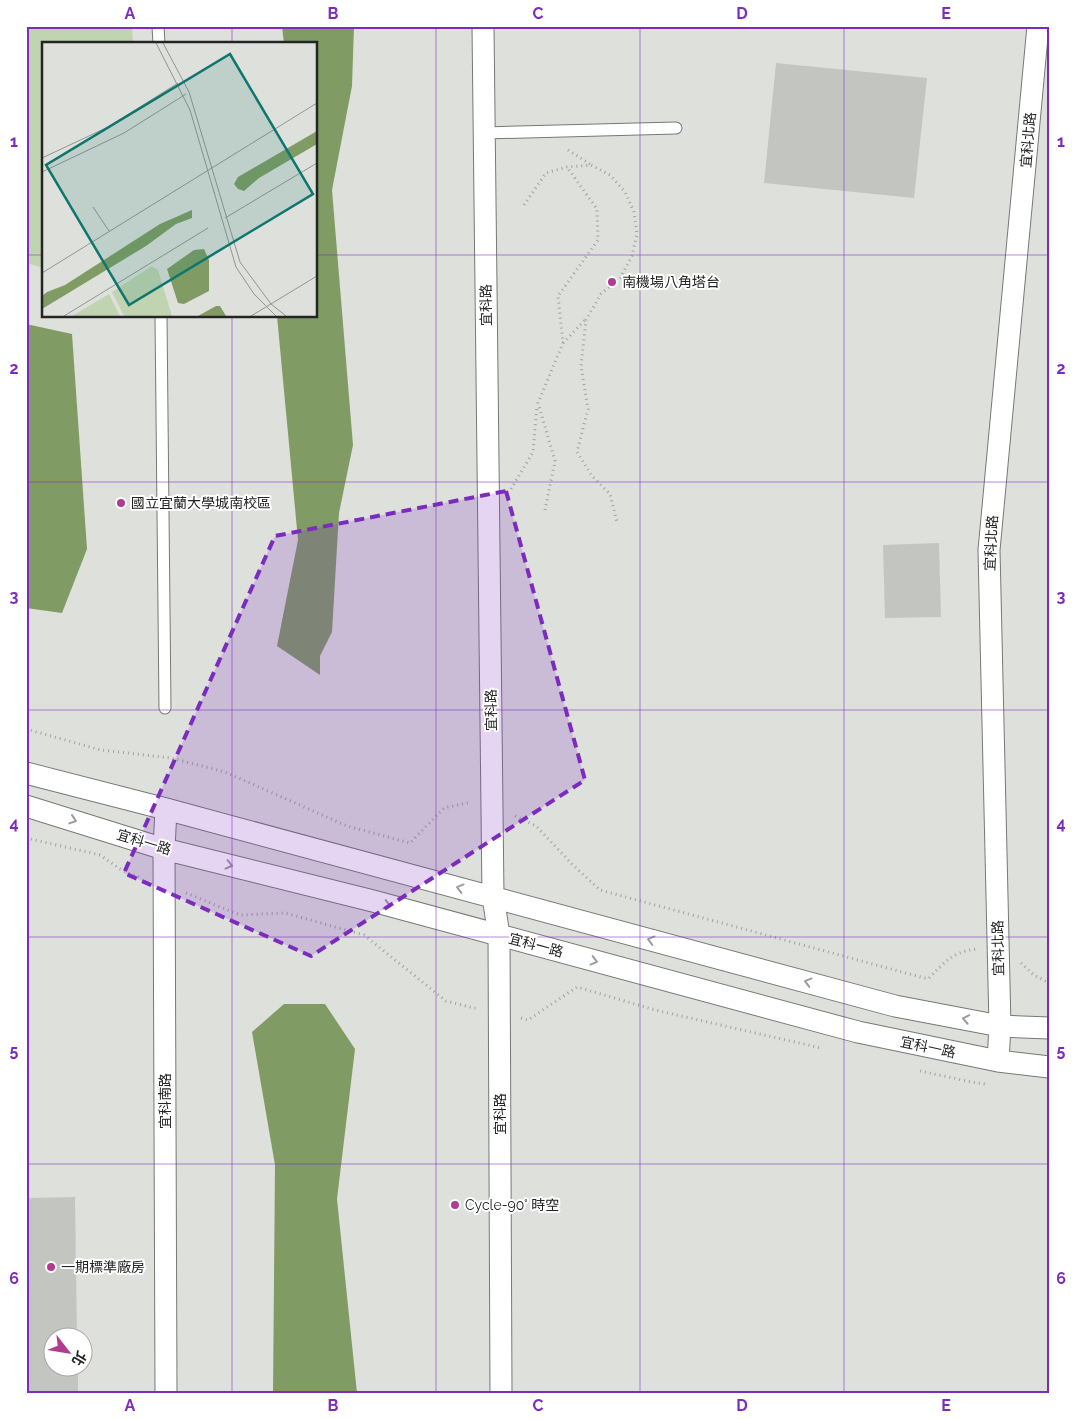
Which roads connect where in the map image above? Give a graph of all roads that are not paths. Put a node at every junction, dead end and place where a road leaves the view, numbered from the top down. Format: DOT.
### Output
graph roads {
  1 [pos="158,26"];
  2 [pos="483,26"];
  3 [pos="1038,26"];
  4 [pos="159,42"];
  5 [pos="676,128"];
  6 [pos="484,133"];
  7 [pos="161,318"];
  8 [pos="165,708"];
  9 [pos="26,773"];
  10 [pos="26,806"];
  11 [pos="166,809"];
  12 [pos="164,849"];
  13 [pos="494,897"];
  14 [pos="499,935"];
  15 [pos="1000,1026"];
  16 [pos="1049,1028"];
  17 [pos="998,1061"];
  18 [pos="1049,1067"];
  19 [pos="166,1393"];
  20 [pos="501,1393"];
  1 -- 4 [label="lane"];
  2 -- 6 [label="street, 宜科路"];
  3 -- 15 [label="street, 宜科北路"];
  5 -- 6 [label="lane"];
  6 -- 13 [label="street, 宜科路"];
  7 -- 8 [label="lane"];
  9 -- 11 [label="street"];
  10 -- 12 [label="street, 宜科一路, one-way"];
  11 -- 12 [label="street, 宜科南路"];
  13 -- 11 [label="street, one-way"];
  12 -- 14 [label="street, 宜科一路, one-way"];
  12 -- 19 [label="street, 宜科南路"];
  13 -- 14 [label="street, 宜科路"];
  15 -- 13 [label="street, one-way"];
  14 -- 17 [label="street, 宜科一路, one-way"];
  14 -- 20 [label="street, 宜科路"];
  15 -- 16 [label="street"];
  15 -- 17 [label="street, 宜科北路"];
  17 -- 18 [label="street, 宜科一路"];
}
